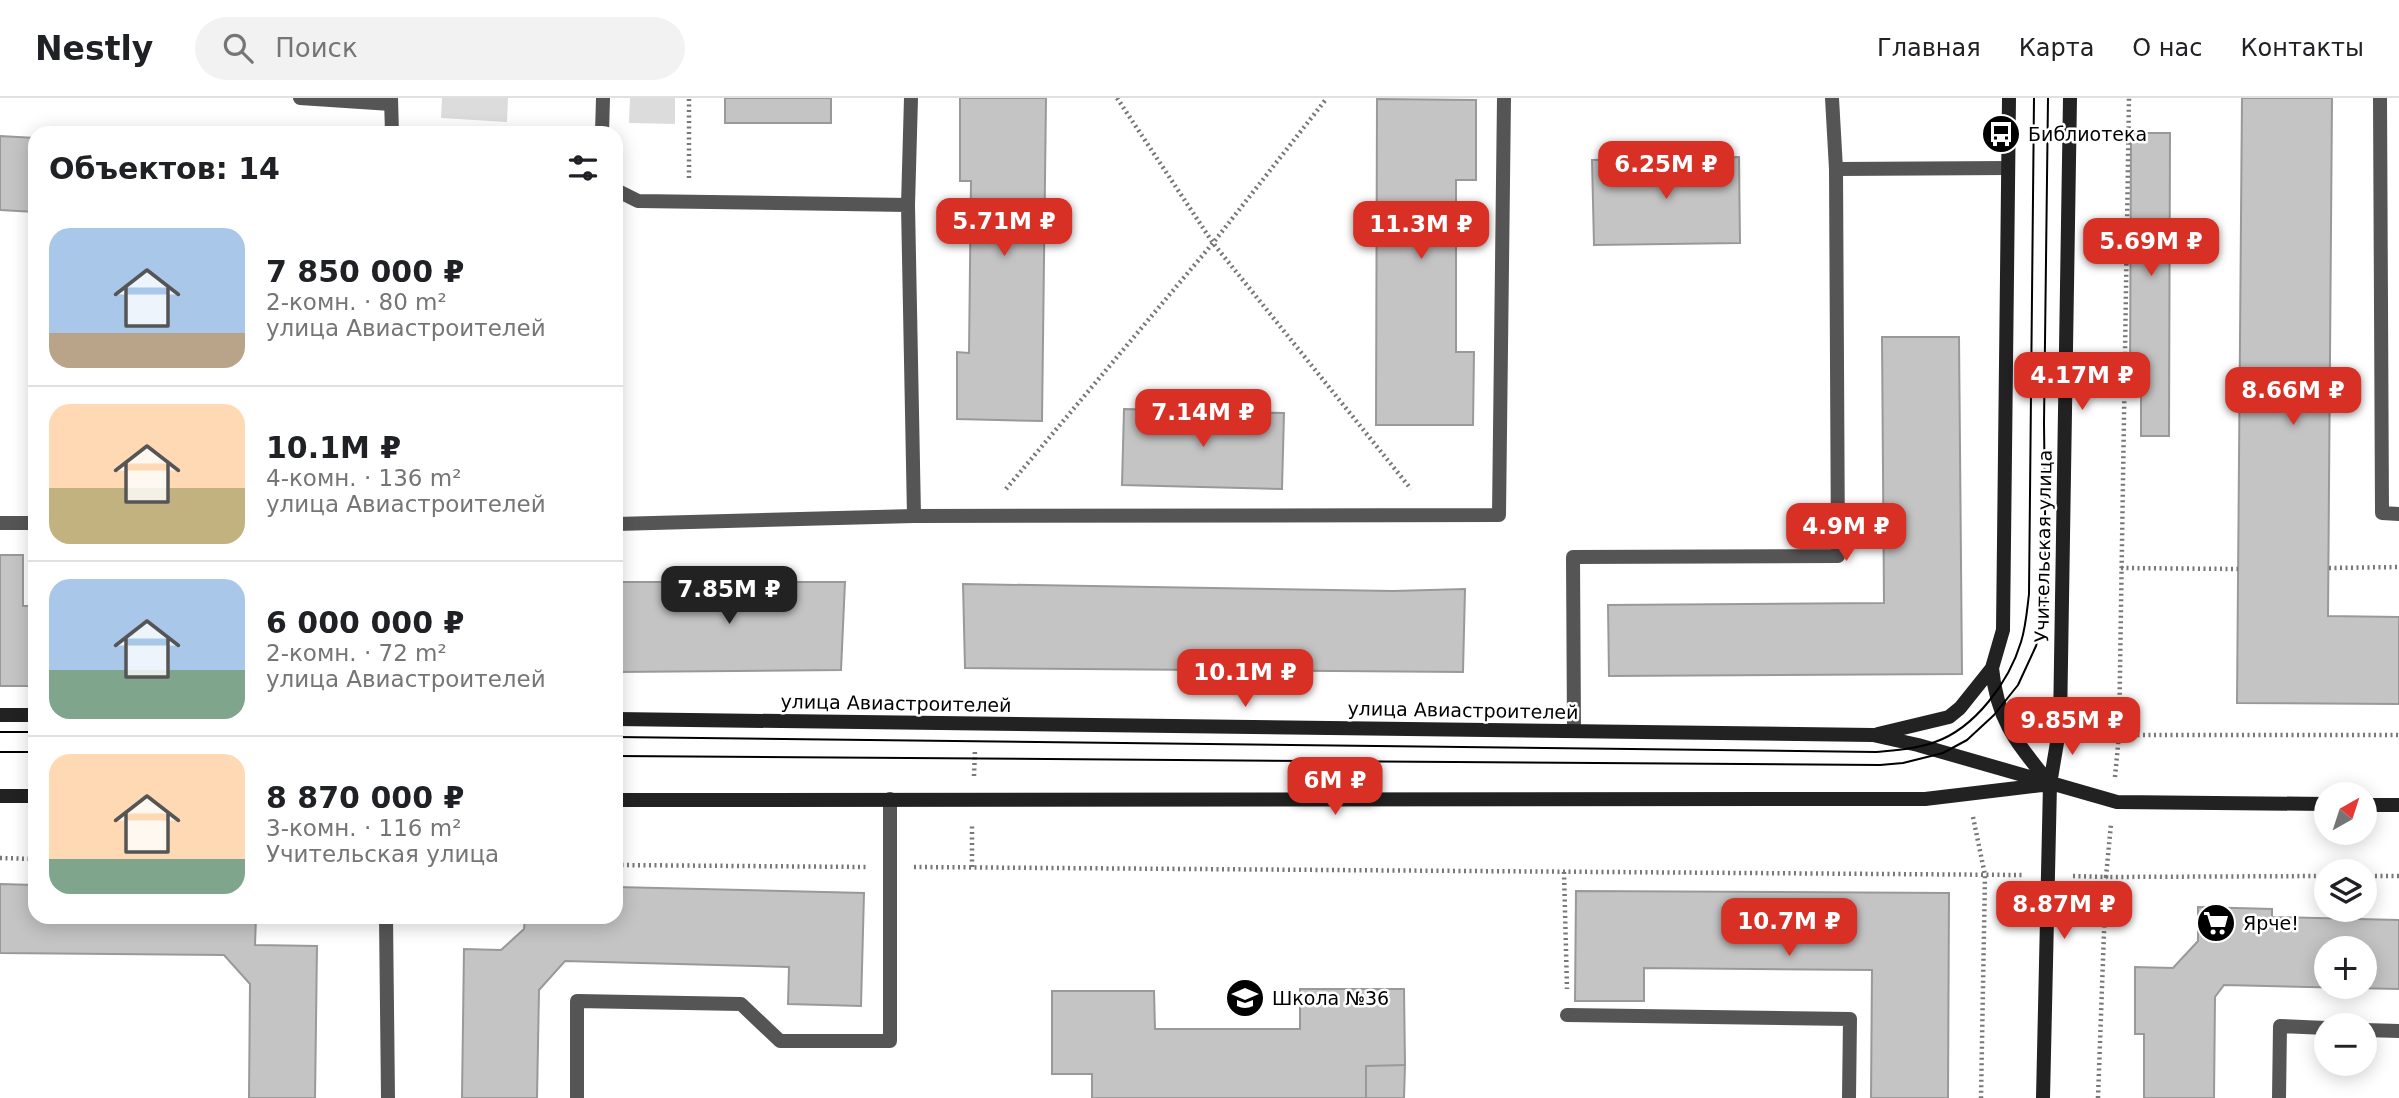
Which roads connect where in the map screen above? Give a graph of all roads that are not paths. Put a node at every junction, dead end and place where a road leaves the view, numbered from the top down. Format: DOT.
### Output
graph roads {
  1 [pos="300,98"];
  2 [pos="603,98"];
  3 [pos="911,98"];
  4 [pos="1504,98"];
  5 [pos="1832,98"];
  6 [pos="2009,98"];
  7 [pos="2070,98"];
  8 [pos="2380,98"];
  9 [pos="391,101"];
  10 [pos="392,126"];
  11 [pos="602,126"];
  12 [pos="2008,168"];
  13 [pos="1836,169"];
  14 [pos="623,194"];
  15 [pos="908,205"];
  16 [pos="2399,514"];
  17 [pos="914,516"];
  18 [pos="0,523"];
  19 [pos="28,523"];
  20 [pos="623,524"];
  21 [pos="1992,668"];
  22 [pos="0,715"];
  23 [pos="28,715"];
  24 [pos="623,719"];
  25 [pos="1574,731"];
  26 [pos="1873,735"];
  27 [pos="2050,784"];
  28 [pos="0,796"];
  29 [pos="28,796"];
  30 [pos="890,799"];
  31 [pos="623,800"];
  32 [pos="2314,804"];
  33 [pos="2377,805"];
  34 [pos="2399,805"];
  35 [pos="386,924"];
  36 [pos="1567,1014"];
  37 [pos="2314,1028"];
  38 [pos="2377,1030"];
  39 [pos="2399,1031"];
  40 [pos="388,1098"];
  41 [pos="577,1098"];
  42 [pos="1849,1098"];
  43 [pos="2043,1098"];
  44 [pos="2279,1098"];
  1 -- 9 [label="street"];
  2 -- 11 [label="street"];
  3 -- 15 [label="street"];
  4 -- 17 [label="street"];
  5 -- 13 [label="street"];
  6 -- 12 [label="main road, Учительская улица"];
  7 -- 27 [label="main road, Учительская улица"];
  8 -- 16 [label="street"];
  9 -- 10 [label="street"];
  12 -- 13 [label="street"];
  12 -- 21 [label="main road, Учительская улица"];
  13 -- 25 [label="street"];
  14 -- 15 [label="street"];
  15 -- 17 [label="street"];
  17 -- 20 [label="street"];
  18 -- 19 [label="street"];
  21 -- 26 [label="main road, Учительская улица"];
  21 -- 27 [label="main road, Учительская улица"];
  22 -- 23 [label="main road"];
  24 -- 25 [label="main road, улица Авиастроителей"];
  25 -- 26 [label="main road, улица Авиастроителей"];
  26 -- 27 [label="main road, улица Авиастроителей"];
  27 -- 30 [label="main road, улица Авиастроителей"];
  27 -- 32 [label="main road, улица Авиастроителей"];
  27 -- 43 [label="main road, Учительская улица"];
  28 -- 29 [label="main road"];
  30 -- 31 [label="main road, улица Авиастроителей"];
  30 -- 41 [label="street"];
  33 -- 34 [label="main road"];
  35 -- 40 [label="street"];
  36 -- 42 [label="street"];
  37 -- 44 [label="street"];
  38 -- 39 [label="street"];
}
